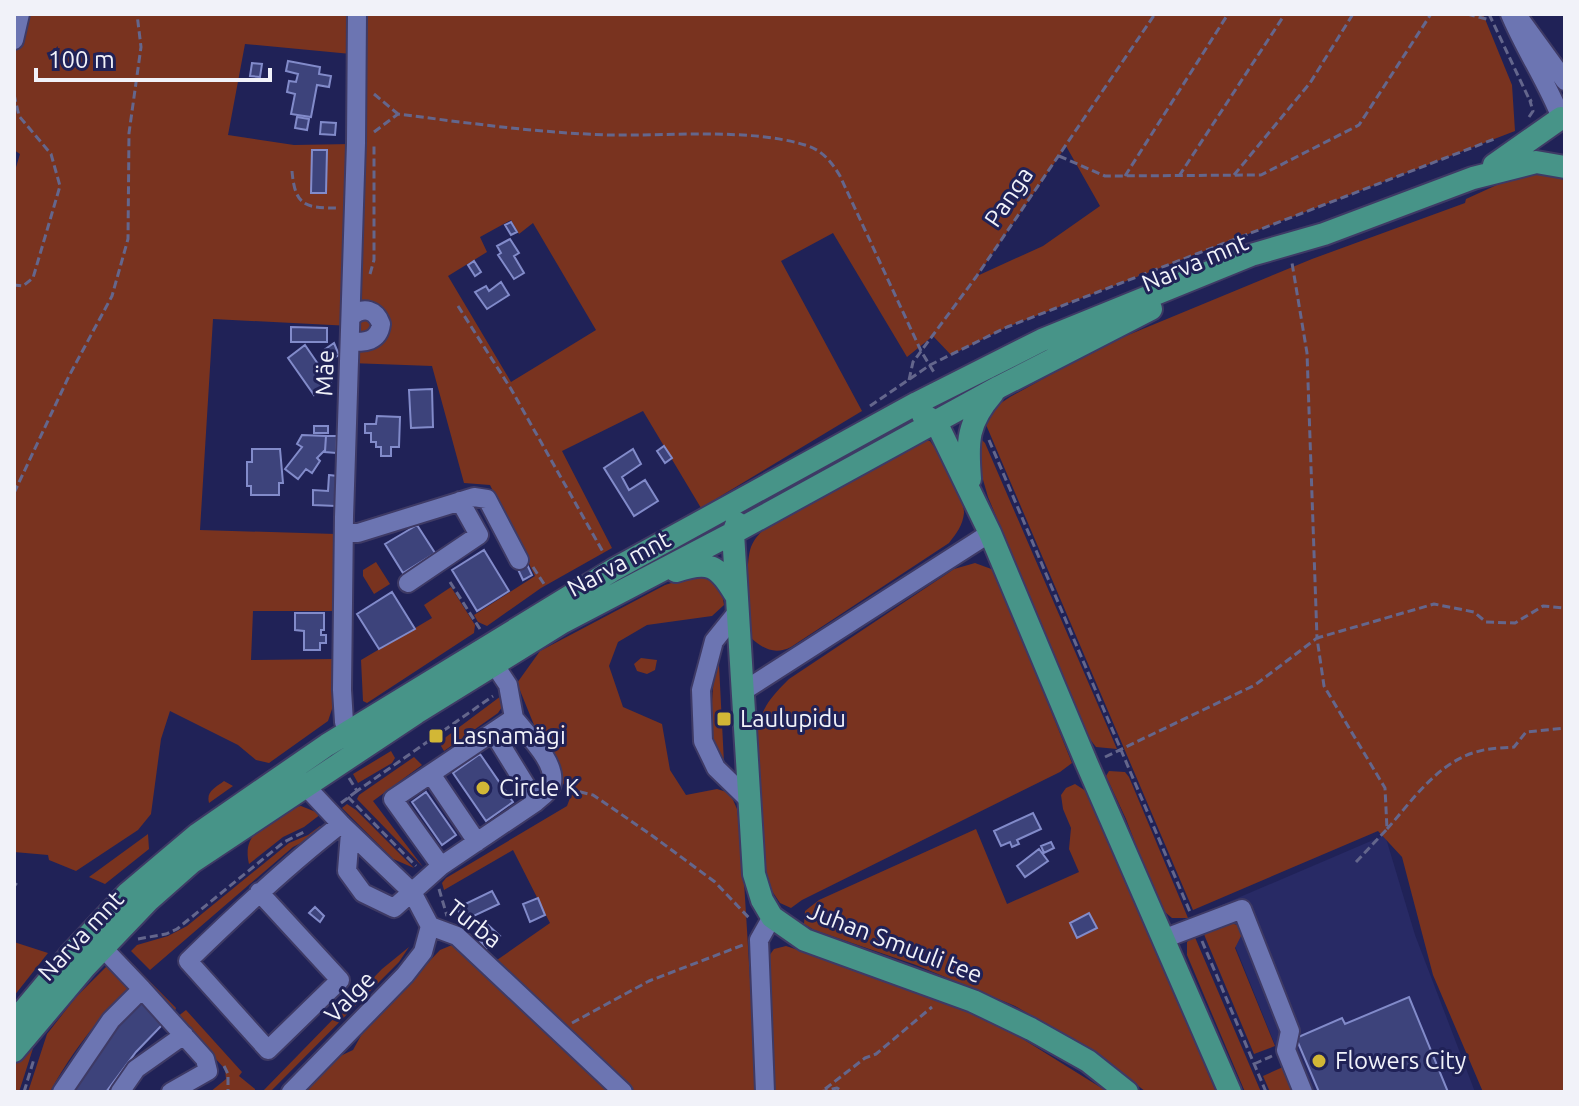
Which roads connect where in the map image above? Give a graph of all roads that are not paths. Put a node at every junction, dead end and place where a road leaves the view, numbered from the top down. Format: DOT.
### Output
graph roads {
  1 [pos="20,14"];
  2 [pos="357,14"];
  3 [pos="1516,14"];
  4 [pos="1501,17"];
  5 [pos="14,40"];
  6 [pos="1565,81"];
  7 [pos="1563,117"];
  8 [pos="1565,166"];
  9 [pos="1473,178"];
  10 [pos="1324,234"];
  11 [pos="352,316"];
  12 [pos="351,340"];
  13 [pos="999,387"];
  14 [pos="908,408"];
  15 [pos="936,422"];
  16 [pos="764,488"];
  17 [pos="971,492"];
  18 [pos="460,501"];
  19 [pos="344,533"];
  20 [pos="733,533"];
  21 [pos="990,533"];
  22 [pos="519,560"];
  23 [pos="408,583"];
  24 [pos="637,584"];
  25 [pos="738,604"];
  26 [pos="494,664"];
  27 [pos="742,692"];
  28 [pos="514,718"];
  29 [pos="493,732"];
  30 [pos="356,741"];
  31 [pos="291,770"];
  32 [pos="431,774"];
  33 [pos="306,787"];
  34 [pos="749,800"];
  35 [pos="536,802"];
  36 [pos="346,828"];
  37 [pos="477,842"];
  38 [pos="441,866"];
  39 [pos="259,892"];
  40 [pos="412,892"];
  41 [pos="430,926"];
  42 [pos="765,930"];
  43 [pos="1163,939"];
  44 [pos="103,948"];
  45 [pos="142,989"];
  46 [pos="14,1022"];
  47 [pos="184,1035"];
  48 [pos="14,1051"];
  49 [pos="62,1092"];
  50 [pos="120,1092"];
  51 [pos="171,1092"];
  52 [pos="291,1092"];
  53 [pos="623,1092"];
  54 [pos="765,1092"];
  55 [pos="1127,1092"];
  56 [pos="1230,1092"];
  57 [pos="1303,1092"];
  1 -- 5 [label="street"];
  2 -- 11 [label="street, Mäe"];
  3 -- 6 [label="street"];
  4 -- 7 [label="street"];
  7 -- 8 [label="main road"];
  7 -- 9 [label="main road, Narva mnt"];
  8 -- 9 [label="main road, Narva mnt"];
  9 -- 10 [label="main road, Narva mnt"];
  10 -- 13 [label="main road, Narva mnt"];
  10 -- 14 [label="main road, Narva mnt"];
  11 -- 12 [label="street, Mäe"];
  11 -- 12 [label="street"];
  12 -- 19 [label="street, Mäe"];
  13 -- 15 [label="main road, Narva mnt"];
  13 -- 17 [label="main road"];
  14 -- 15 [label="main road"];
  14 -- 16 [label="main road, Narva mnt"];
  15 -- 17 [label="main road"];
  15 -- 20 [label="main road, Narva mnt"];
  16 -- 20 [label="main road"];
  16 -- 30 [label="main road, Narva mnt"];
  17 -- 21 [label="main road"];
  18 -- 19 [label="street"];
  18 -- 22 [label="street"];
  18 -- 23 [label="street"];
  19 -- 30 [label="street, Mäe"];
  20 -- 24 [label="main road, Narva mnt"];
  20 -- 25 [label="main road, Juhan Smuuli tee"];
  21 -- 27 [label="street"];
  21 -- 43 [label="main road"];
  24 -- 25 [label="main road"];
  24 -- 26 [label="main road, Narva mnt"];
  25 -- 27 [label="main road, Juhan Smuuli tee"];
  25 -- 34 [label="street"];
  26 -- 28 [label="street"];
  26 -- 30 [label="main road, Narva mnt"];
  27 -- 34 [label="main road, Juhan Smuuli tee"];
  28 -- 29 [label="street"];
  28 -- 35 [label="street"];
  29 -- 32 [label="street"];
  29 -- 35 [label="street"];
  30 -- 31 [label="main road, Narva mnt"];
  30 -- 33 [label="main road, Narva mnt"];
  31 -- 33 [label="street, Turba"];
  31 -- 46 [label="main road, Narva mnt"];
  32 -- 37 [label="street"];
  32 -- 38 [label="street"];
  33 -- 36 [label="street, Turba"];
  33 -- 44 [label="main road, Narva mnt"];
  34 -- 42 [label="main road, Juhan Smuuli tee"];
  35 -- 37 [label="street"];
  36 -- 39 [label="street"];
  36 -- 40 [label="street, Turba"];
  36 -- 40 [label="street"];
  37 -- 38 [label="street"];
  38 -- 40 [label="street"];
  39 -- 39 [label="street"];
  40 -- 41 [label="street, Turba"];
  41 -- 52 [label="street, Valge"];
  41 -- 53 [label="street, Turba"];
  42 -- 54 [label="street"];
  42 -- 55 [label="main road, Juhan Smuuli tee"];
  43 -- 56 [label="main road"];
  43 -- 57 [label="street"];
  44 -- 45 [label="street"];
  44 -- 48 [label="main road, Narva mnt"];
  45 -- 47 [label="street"];
  45 -- 49 [label="street"];
  47 -- 50 [label="street"];
  47 -- 51 [label="street"];
}
